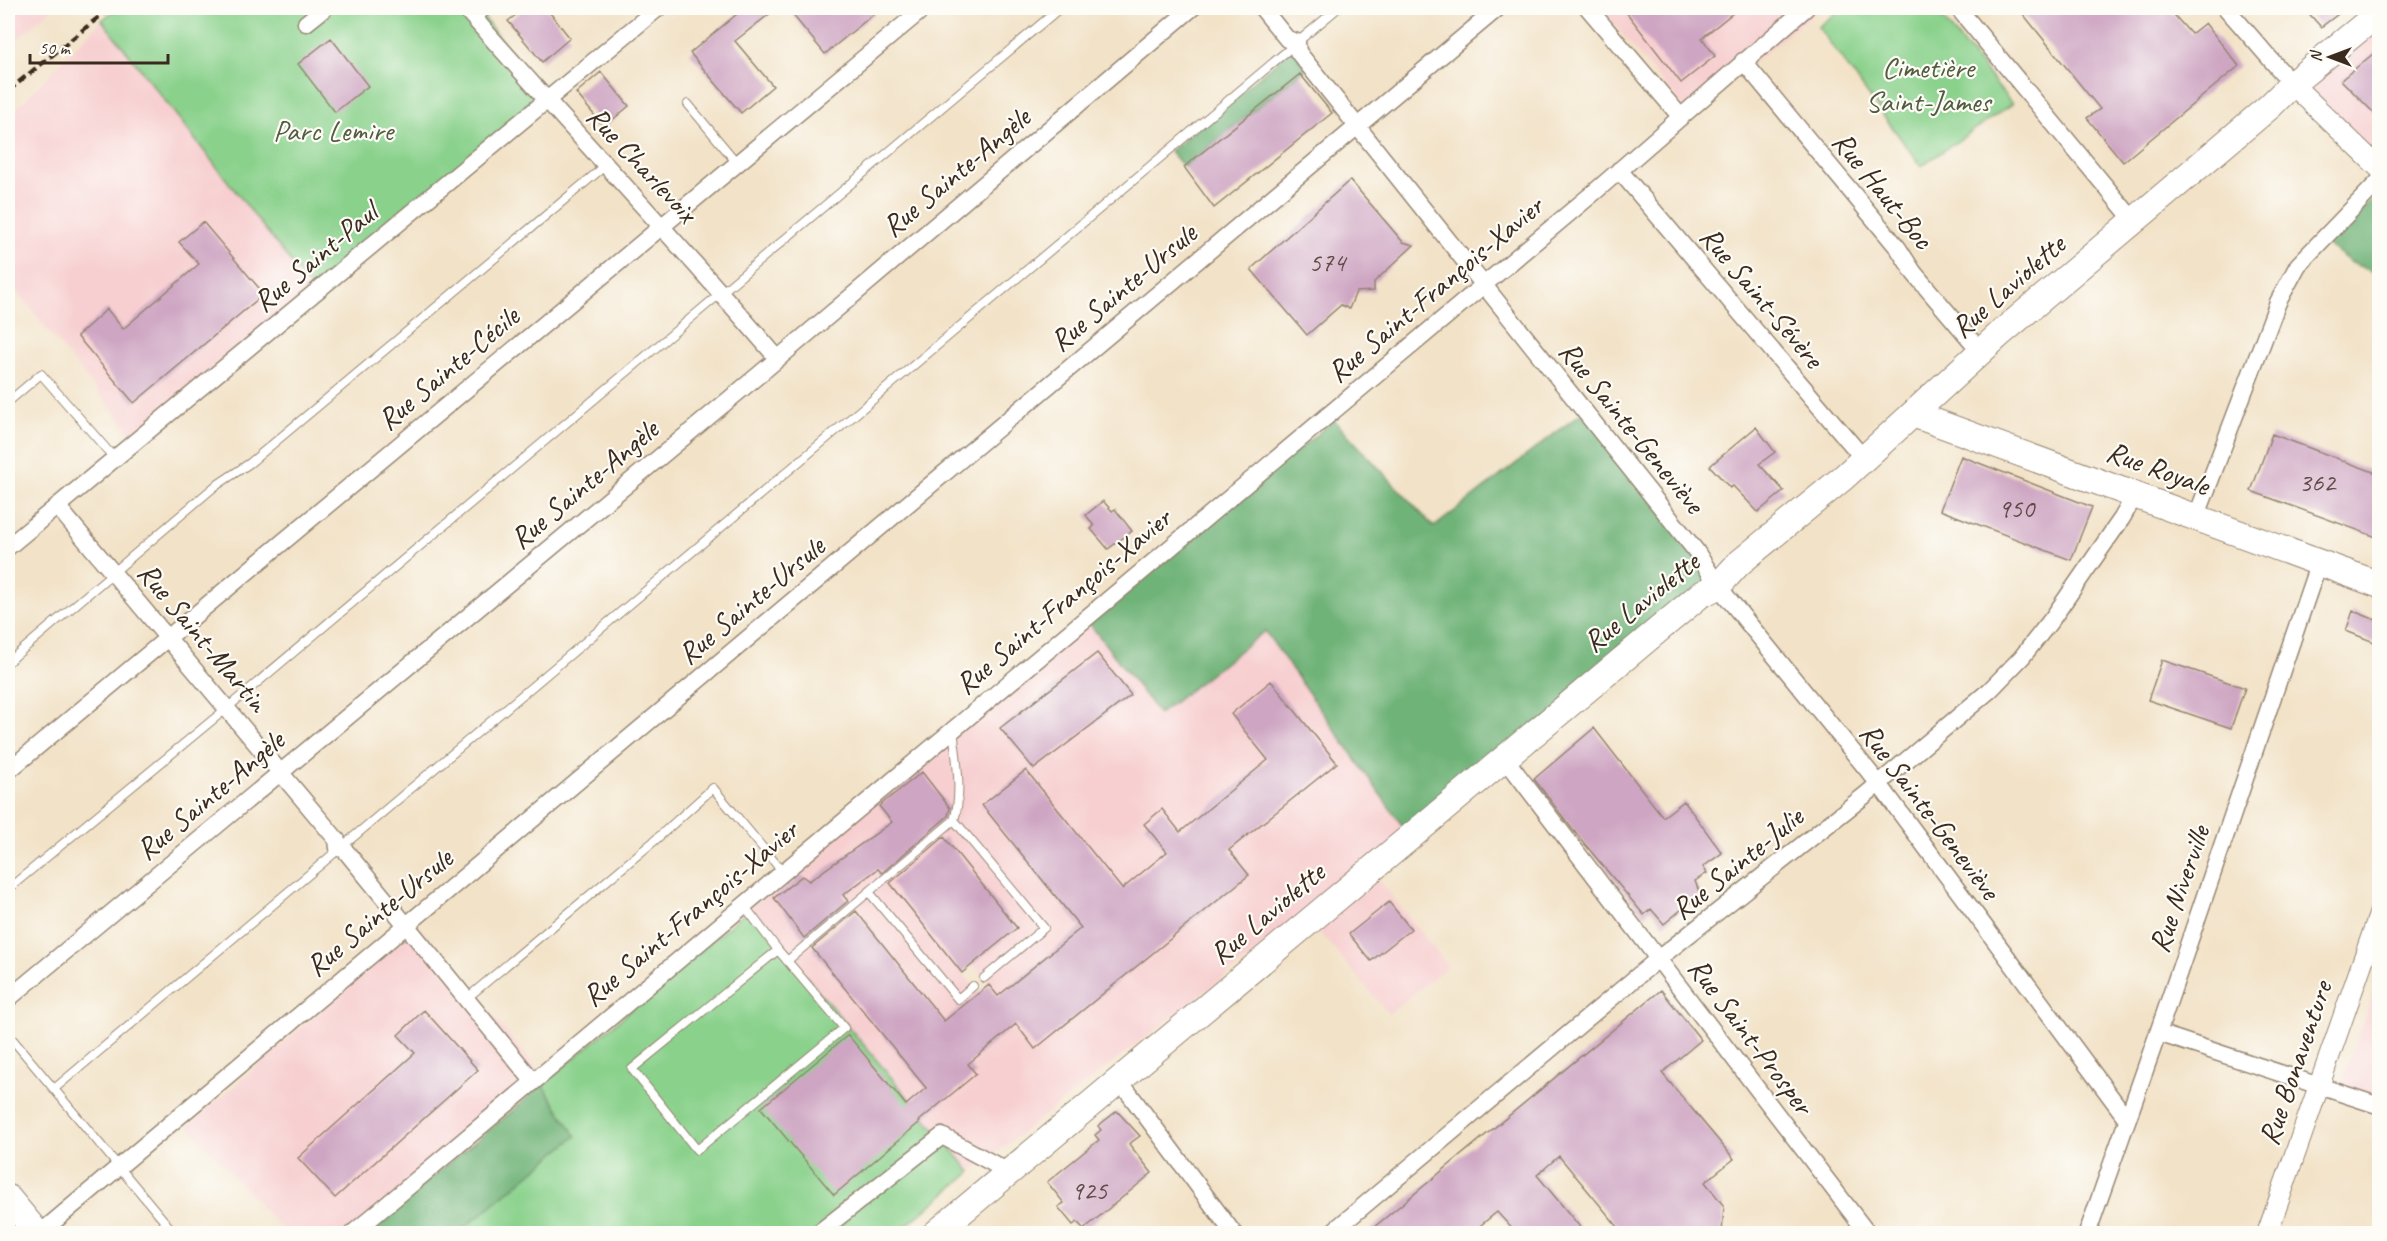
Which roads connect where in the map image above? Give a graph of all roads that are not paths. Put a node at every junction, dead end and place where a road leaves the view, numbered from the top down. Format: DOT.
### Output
graph roads {
  1 [pos="325,8"];
  2 [pos="490,8"];
  3 [pos="658,8"];
  4 [pos="924,8"];
  5 [pos="1060,8"];
  6 [pos="1192,8"];
  7 [pos="1262,8"];
  8 [pos="1338,8"];
  9 [pos="1498,8"];
  10 [pos="1588,8"];
  11 [pos="1806,8"];
  12 [pos="1958,8"];
  13 [pos="2226,8"];
  14 [pos="2379,12"];
  15 [pos="470,14"];
  16 [pos="306,23"];
  17 [pos="1297,42"];
  18 [pos="1743,61"];
  19 [pos="2292,84"];
  20 [pos="546,99"];
  21 [pos="688,104"];
  22 [pos="1680,116"];
  23 [pos="1357,126"];
  24 [pos="737,163"];
  25 [pos="606,165"];
  26 [pos="2379,169"];
  27 [pos="1619,170"];
  28 [pos="2379,180"];
  29 [pos="2134,220"];
  30 [pos="662,226"];
  31 [pos="1482,284"];
  32 [pos="721,292"];
  33 [pos="1981,352"];
  34 [pos="778,358"];
  35 [pos="8,402"];
  36 [pos="1912,414"];
  37 [pos="115,459"];
  38 [pos="1864,459"];
  39 [pos="2134,495"];
  40 [pos="57,506"];
  41 [pos="2196,518"];
  42 [pos="8,547"];
  43 [pos="2319,562"];
  44 [pos="114,574"];
  45 [pos="1718,585"];
  46 [pos="2379,585"];
  47 [pos="167,637"];
  48 [pos="8,662"];
  49 [pos="227,708"];
  50 [pos="953,728"];
  51 [pos="1504,757"];
  52 [pos="8,771"];
  53 [pos="281,771"];
  54 [pos="1879,784"];
  55 [pos="954,820"];
  56 [pos="338,848"];
  57 [pos="782,872"];
  58 [pos="8,889"];
  59 [pos="869,892"];
  60 [pos="743,904"];
  61 [pos="2379,912"];
  62 [pos="406,925"];
  63 [pos="778,950"];
  64 [pos="1658,959"];
  65 [pos="787,961"];
  66 [pos="984,978"];
  67 [pos="973,986"];
  68 [pos="8,999"];
  69 [pos="466,999"];
  70 [pos="2158,1033"];
  71 [pos="8,1034"];
  72 [pos="1119,1080"];
  73 [pos="533,1081"];
  74 [pos="2320,1085"];
  75 [pos="54,1089"];
  76 [pos="2379,1106"];
  77 [pos="2127,1119"];
  78 [pos="119,1167"];
  79 [pos="1009,1172"];
  80 [pos="8,1198"];
  81 [pos="39,1233"];
  82 [pos="175,1233"];
  83 [pos="352,1233"];
  84 [pos="817,1233"];
  85 [pos="935,1233"];
  86 [pos="1234,1233"];
  87 [pos="1330,1233"];
  88 [pos="1868,1233"];
  89 [pos="2087,1233"];
  90 [pos="2267,1233"];
  1 -- 16 [label="street"];
  2 -- 15 [label="lane"];
  3 -- 20 [label="street, Rue Saint-Paul"];
  4 -- 24 [label="street, Rue Sainte-Cécile"];
  5 -- 32 [label="lane"];
  6 -- 34 [label="street, Rue Sainte-Angèle"];
  7 -- 17 [label="street, Rue Sainte-Geneviève"];
  8 -- 17 [label="lane"];
  9 -- 23 [label="street, Rue Sainte-Ursule"];
  10 -- 22 [label="street"];
  11 -- 18 [label="street, Rue Saint-François-Xavier"];
  12 -- 29 [label="street"];
  13 -- 19 [label="street"];
  14 -- 19 [label="main road, Rue Laviolette"];
  15 -- 20 [label="street, Rue Charlevoix"];
  17 -- 23 [label="street, Rue Sainte-Geneviève"];
  17 -- 56 [label="lane"];
  18 -- 22 [label="street, Rue Saint-François-Xavier"];
  18 -- 33 [label="street, Rue Haut-Boc"];
  19 -- 26 [label="street"];
  19 -- 29 [label="main road, Rue Laviolette"];
  20 -- 25 [label="street, Rue Charlevoix"];
  20 -- 37 [label="street, Rue Saint-Paul"];
  21 -- 24 [label="lane"];
  22 -- 27 [label="street, Rue Saint-François-Xavier"];
  23 -- 31 [label="street, Rue Sainte-Geneviève"];
  23 -- 62 [label="street, Rue Sainte-Ursule"];
  24 -- 30 [label="street, Rue Sainte-Cécile"];
  25 -- 30 [label="street, Rue Charlevoix"];
  25 -- 44 [label="lane"];
  27 -- 31 [label="street, Rue Saint-François-Xavier"];
  27 -- 38 [label="street, Rue Saint-Sévère"];
  28 -- 41 [label="street"];
  29 -- 33 [label="main road, Rue Laviolette"];
  30 -- 32 [label="street, Rue Charlevoix"];
  30 -- 47 [label="street, Rue Sainte-Cécile"];
  31 -- 45 [label="street, Rue Sainte-Geneviève"];
  31 -- 50 [label="street, Rue Saint-François-Xavier"];
  32 -- 34 [label="street, Rue Charlevoix"];
  32 -- 49 [label="lane"];
  33 -- 36 [label="main road, Rue Laviolette"];
  34 -- 53 [label="street, Rue Sainte-Angèle"];
  35 -- 37 [label="lane"];
  36 -- 38 [label="main road, Rue Laviolette"];
  36 -- 39 [label="main road, Rue Royale"];
  37 -- 40 [label="street, Rue Saint-Paul"];
  38 -- 45 [label="main road, Rue Laviolette"];
  39 -- 41 [label="main road, Rue Royale"];
  39 -- 54 [label="street, Rue Sainte-Julie"];
  40 -- 42 [label="street, Rue Saint-Paul"];
  40 -- 44 [label="street, Rue Saint-Martin"];
  41 -- 43 [label="main road, Rue Royale"];
  43 -- 46 [label="main road, Rue Royale"];
  43 -- 70 [label="street, Rue Niverville"];
  44 -- 47 [label="street, Rue Saint-Martin"];
  44 -- 48 [label="lane"];
  45 -- 51 [label="main road, Rue Laviolette"];
  45 -- 54 [label="street, Rue Sainte-Geneviève"];
  47 -- 49 [label="street, Rue Saint-Martin"];
  47 -- 52 [label="street, Rue Sainte-Cécile"];
  49 -- 53 [label="street, Rue Saint-Martin"];
  49 -- 58 [label="lane"];
  50 -- 55 [label="lane"];
  50 -- 57 [label="street, Rue Saint-François-Xavier"];
  51 -- 64 [label="street, Rue Saint-Prosper"];
  51 -- 72 [label="main road, Rue Laviolette"];
  53 -- 56 [label="street, Rue Saint-Martin"];
  53 -- 68 [label="street, Rue Sainte-Angèle"];
  54 -- 64 [label="street, Rue Sainte-Julie"];
  54 -- 77 [label="street, Rue Sainte-Geneviève"];
  55 -- 59 [label="lane"];
  55 -- 66 [label="lane"];
  56 -- 62 [label="street, Rue Saint-Martin"];
  56 -- 75 [label="lane"];
  57 -- 60 [label="street, Rue Saint-François-Xavier"];
  57 -- 69 [label="lane"];
  59 -- 65 [label="lane"];
  59 -- 67 [label="lane"];
  60 -- 63 [label="lane"];
  60 -- 73 [label="street, Rue Saint-François-Xavier"];
  61 -- 74 [label="street, Rue Bonaventure"];
  62 -- 69 [label="street, Rue Saint-Martin"];
  62 -- 78 [label="street, Rue Sainte-Ursule"];
  63 -- 65 [label="lane"];
  63 -- 65 [label="lane"];
  64 -- 87 [label="street, Rue Sainte-Julie"];
  64 -- 88 [label="street, Rue Saint-Prosper"];
  69 -- 73 [label="street, Rue Saint-Martin"];
  70 -- 74 [label="street"];
  70 -- 77 [label="street, Rue Niverville"];
  71 -- 75 [label="lane"];
  72 -- 79 [label="main road, Rue Laviolette"];
  72 -- 86 [label="street"];
  73 -- 83 [label="street, Rue Saint-François-Xavier"];
  74 -- 76 [label="street"];
  74 -- 90 [label="street, Rue Bonaventure"];
  75 -- 78 [label="lane"];
  77 -- 89 [label="street, Rue Niverville"];
  78 -- 81 [label="street, Rue Sainte-Ursule"];
  78 -- 82 [label="lane"];
  79 -- 84 [label="street"];
  79 -- 85 [label="main road, Rue Laviolette"];
  80 -- 81 [label="main road"];
}
